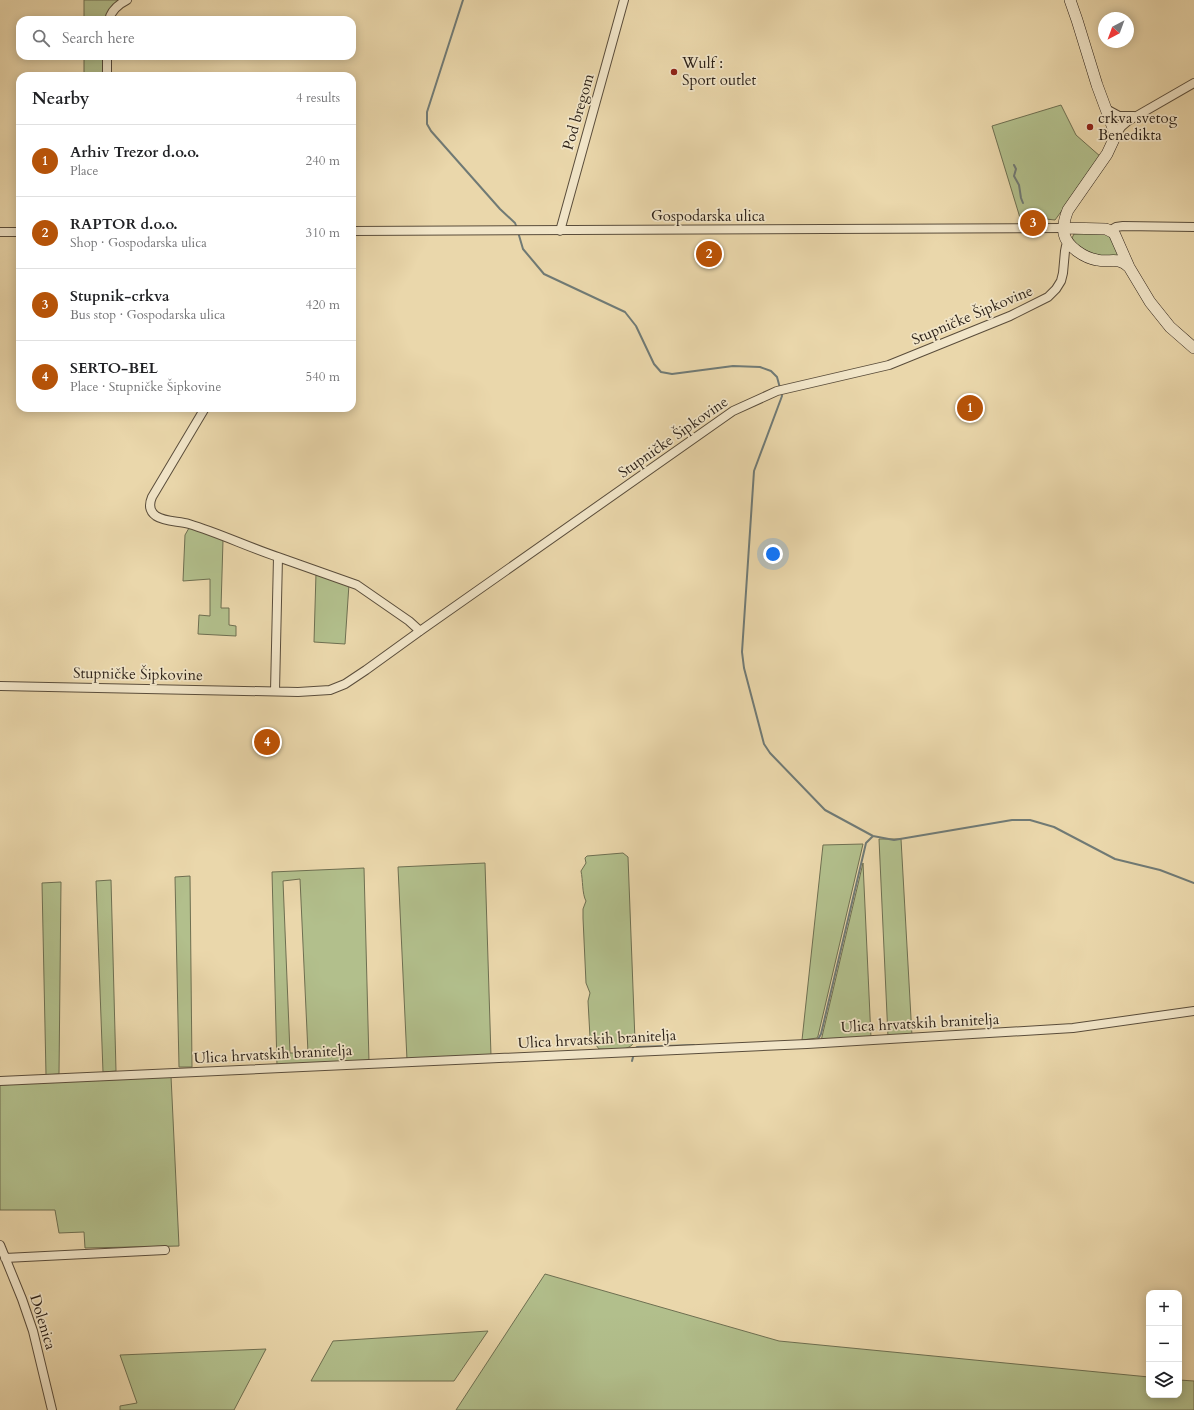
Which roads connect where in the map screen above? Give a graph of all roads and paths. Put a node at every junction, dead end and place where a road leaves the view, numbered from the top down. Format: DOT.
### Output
graph roads {
  1 [pos="127,0"];
  2 [pos="624,0"];
  3 [pos="1070,0"];
  4 [pos="111,16"];
  5 [pos="108,60"];
  6 [pos="107,72"];
  7 [pos="1194,84"];
  8 [pos="1106,109"];
  9 [pos="1135,116"];
  10 [pos="1114,139"];
  11 [pos="1194,227"];
  12 [pos="1064,228"];
  13 [pos="1111,230"];
  14 [pos="356,231"];
  15 [pos="560,231"];
  16 [pos="0,232"];
  17 [pos="16,232"];
  18 [pos="1069,242"];
  19 [pos="1129,267"];
  20 [pos="1194,348"];
  21 [pos="203,412"];
  22 [pos="278,557"];
  23 [pos="420,631"];
  24 [pos="0,686"];
  25 [pos="275,691"];
  26 [pos="1194,1011"];
  27 [pos="0,1081"];
  28 [pos="0,1245"];
  29 [pos="165,1250"];
  30 [pos="5,1258"];
  31 [pos="52,1410"];
  1 -- 4 [label="street"];
  2 -- 15 [label="street, Pod bregom"];
  3 -- 8 [label="main road"];
  5 -- 6 [label="street"];
  7 -- 9 [label="street"];
  8 -- 9 [label="street"];
  8 -- 10 [label="main road"];
  9 -- 10 [label="street"];
  10 -- 12 [label="main road"];
  11 -- 13 [label="street"];
  12 -- 13 [label="main road"];
  12 -- 15 [label="street, Gospodarska ulica"];
  12 -- 18 [label="main road"];
  13 -- 19 [label="main road"];
  14 -- 15 [label="street, Gospodarska ulica"];
  16 -- 17 [label="street"];
  18 -- 19 [label="main road"];
  18 -- 23 [label="street, Stupničke Šipkovine"];
  19 -- 20 [label="main road"];
  21 -- 22 [label="street"];
  22 -- 23 [label="street"];
  22 -- 25 [label="street"];
  23 -- 25 [label="street, Stupničke Šipkovine"];
  24 -- 25 [label="street, Stupničke Šipkovine"];
  26 -- 27 [label="street, Ulica hrvatskih branitelja"];
  28 -- 30 [label="street, Dolenica"];
  29 -- 30 [label="street"];
  30 -- 31 [label="street, Dolenica"];
}
